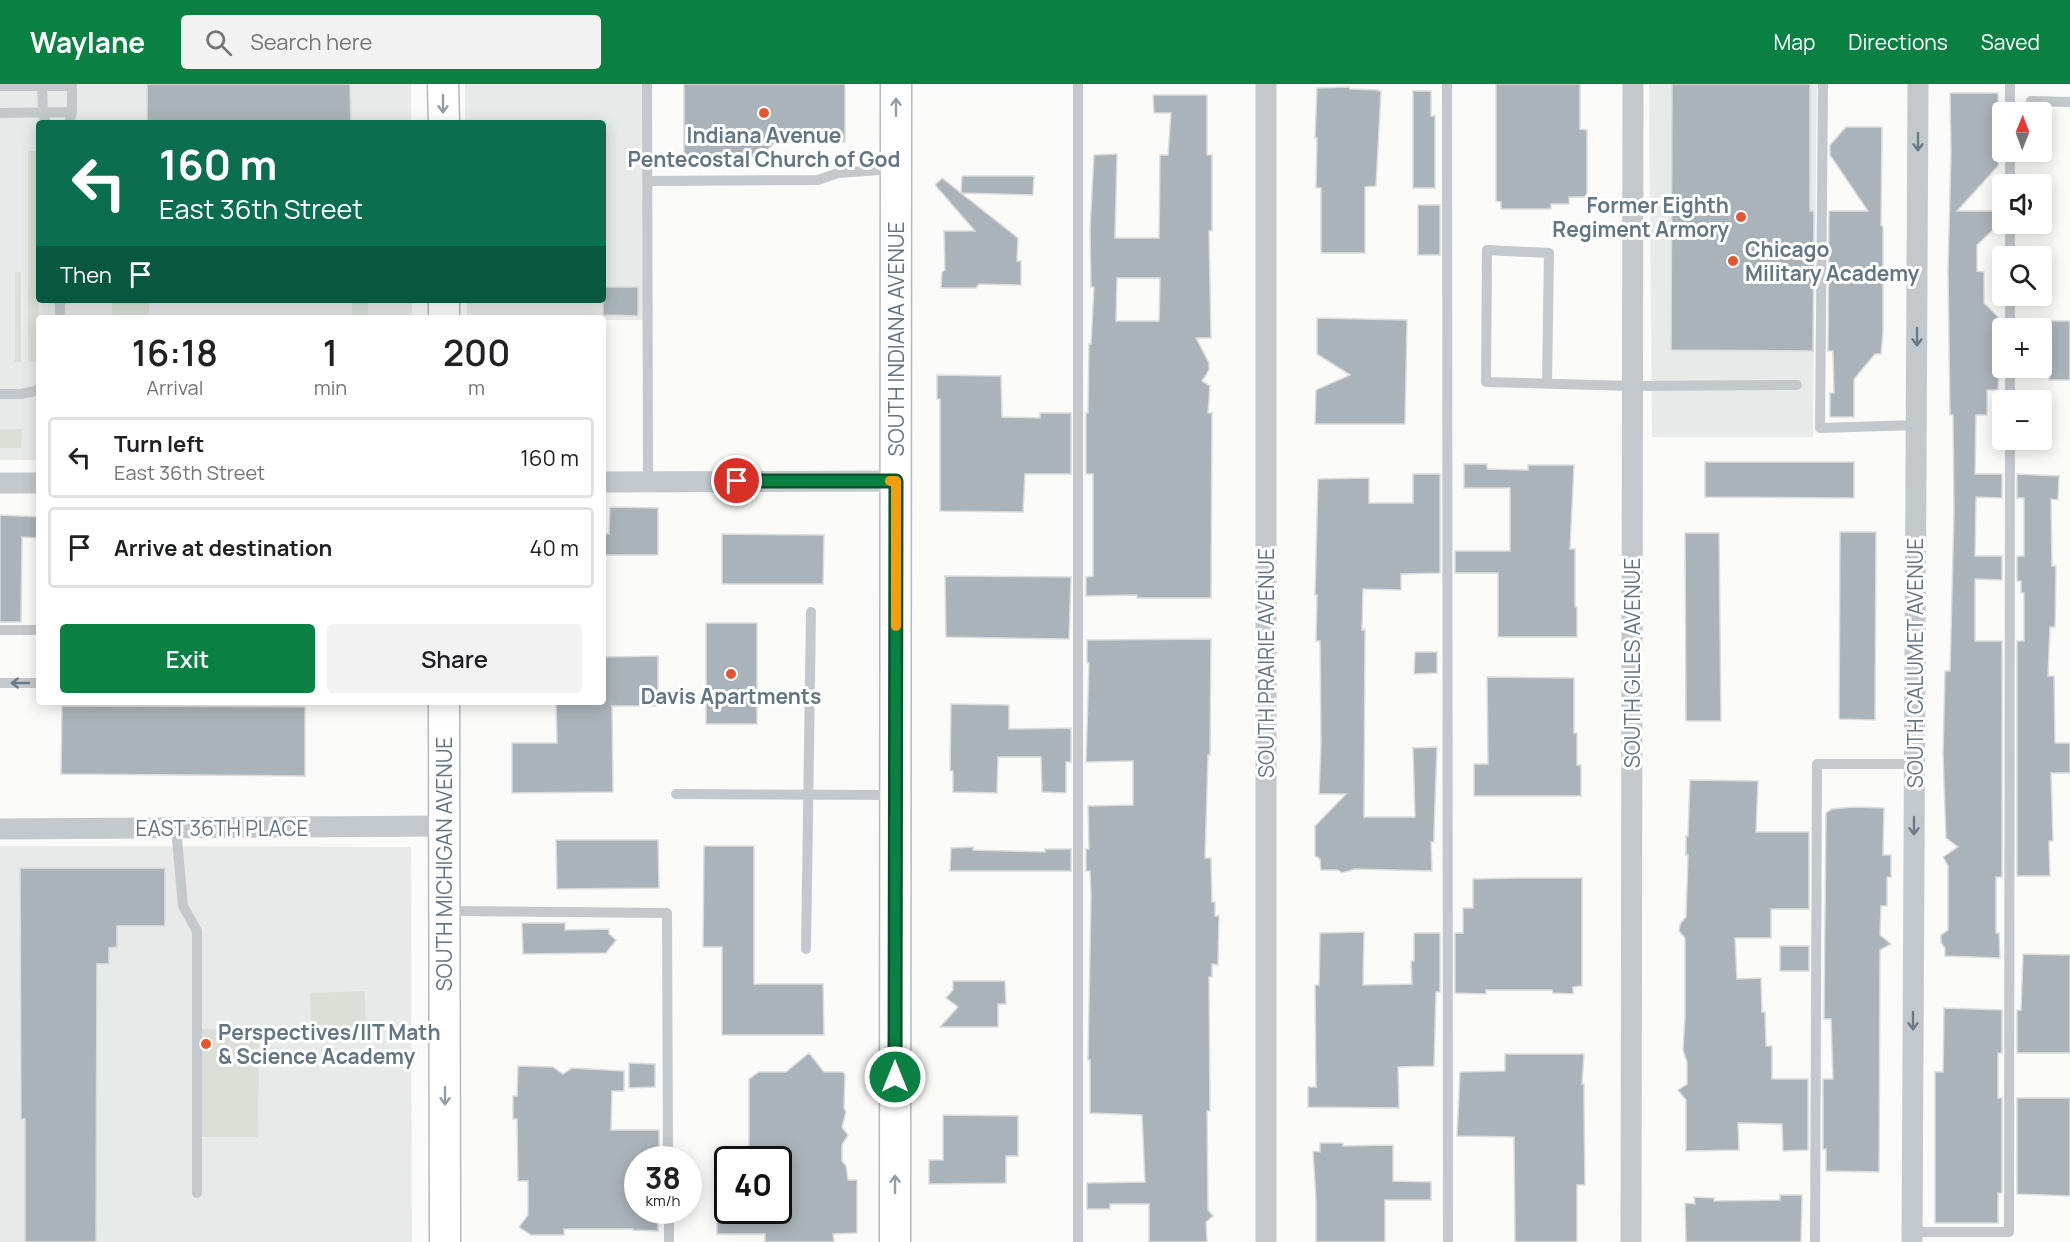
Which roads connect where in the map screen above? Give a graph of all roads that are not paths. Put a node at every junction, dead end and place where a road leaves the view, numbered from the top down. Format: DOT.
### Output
graph roads {
  1 [pos="443,84"];
  2 [pos="647,84"];
  3 [pos="896,84"];
  4 [pos="1078,84"];
  5 [pos="1266,84"];
  6 [pos="1447,84"];
  7 [pos="1633,84"];
  8 [pos="1823,84"];
  9 [pos="1918,84"];
  10 [pos="2010,84"];
  11 [pos="42,85"];
  12 [pos="72,85"];
  13 [pos="0,86"];
  14 [pos="2031,101"];
  15 [pos="2010,102"];
  16 [pos="2070,102"];
  17 [pos="0,113"];
  18 [pos="44,118"];
  19 [pos="70,118"];
  20 [pos="444,120"];
  21 [pos="897,169"];
  22 [pos="647,181"];
  23 [pos="1547,384"];
  24 [pos="1797,385"];
  25 [pos="1632,386"];
  26 [pos="36,391"];
  27 [pos="0,394"];
  28 [pos="1917,425"];
  29 [pos="2010,450"];
  30 [pos="896,481"];
  31 [pos="606,482"];
  32 [pos="648,482"];
  33 [pos="0,483"];
  34 [pos="36,483"];
  35 [pos="811,612"];
  36 [pos="0,630"];
  37 [pos="36,630"];
  38 [pos="0,683"];
  39 [pos="36,683"];
  40 [pos="444,705"];
  41 [pos="1914,764"];
  42 [pos="676,794"];
  43 [pos="808,795"];
  44 [pos="896,795"];
  45 [pos="444,826"];
  46 [pos="176,828"];
  47 [pos="0,829"];
  48 [pos="444,911"];
  49 [pos="806,949"];
  50 [pos="668,1146"];
  51 [pos="197,1193"];
  52 [pos="669,1224"];
  53 [pos="1912,1237"];
  54 [pos="445,1242"];
  55 [pos="669,1242"];
  56 [pos="895,1242"];
  57 [pos="1078,1242"];
  58 [pos="1266,1242"];
  59 [pos="1448,1242"];
  60 [pos="1631,1242"];
  61 [pos="1815,1242"];
  1 -- 20 [label="street, one-way"];
  2 -- 22 [label="lane"];
  21 -- 3 [label="street, SOUTH INDIANA AVENUE, one-way"];
  4 -- 57 [label="lane"];
  5 -- 58 [label="street, SOUTH PRAIRIE AVENUE"];
  6 -- 59 [label="lane"];
  7 -- 25 [label="street, SOUTH GILES AVENUE"];
  8 -- 28 [label="lane"];
  9 -- 28 [label="street, SOUTH CALUMET AVENUE, one-way"];
  10 -- 15 [label="lane"];
  11 -- 12 [label="lane"];
  11 -- 13 [label="lane"];
  11 -- 18 [label="lane"];
  12 -- 19 [label="lane"];
  14 -- 16 [label="lane"];
  17 -- 18 [label="lane"];
  18 -- 19 [label="lane"];
  21 -- 22 [label="lane"];
  21 -- 30 [label="street, SOUTH INDIANA AVENUE"];
  22 -- 32 [label="lane"];
  23 -- 23 [label="lane"];
  23 -- 25 [label="lane"];
  24 -- 25 [label="lane"];
  25 -- 60 [label="street, SOUTH GILES AVENUE"];
  26 -- 27 [label="lane"];
  28 -- 41 [label="street, SOUTH CALUMET AVENUE"];
  29 -- 53 [label="lane"];
  30 -- 32 [label="street"];
  30 -- 44 [label="street, SOUTH INDIANA AVENUE"];
  31 -- 32 [label="street"];
  33 -- 34 [label="street"];
  35 -- 43 [label="lane"];
  36 -- 37 [label="lane"];
  39 -- 38 [label="lane, one-way"];
  40 -- 45 [label="street, SOUTH MICHIGAN AVENUE"];
  41 -- 53 [label="street, SOUTH CALUMET AVENUE, one-way"];
  41 -- 61 [label="lane"];
  42 -- 43 [label="lane"];
  43 -- 44 [label="lane"];
  43 -- 49 [label="lane"];
  56 -- 44 [label="street, SOUTH INDIANA AVENUE, one-way"];
  45 -- 46 [label="street, EAST 36TH PLACE"];
  45 -- 48 [label="street, SOUTH MICHIGAN AVENUE"];
  46 -- 47 [label="street, EAST 36TH PLACE"];
  46 -- 51 [label="lane"];
  48 -- 50 [label="lane"];
  48 -- 54 [label="street, SOUTH MICHIGAN AVENUE, one-way"];
  52 -- 55 [label="lane"];
}
